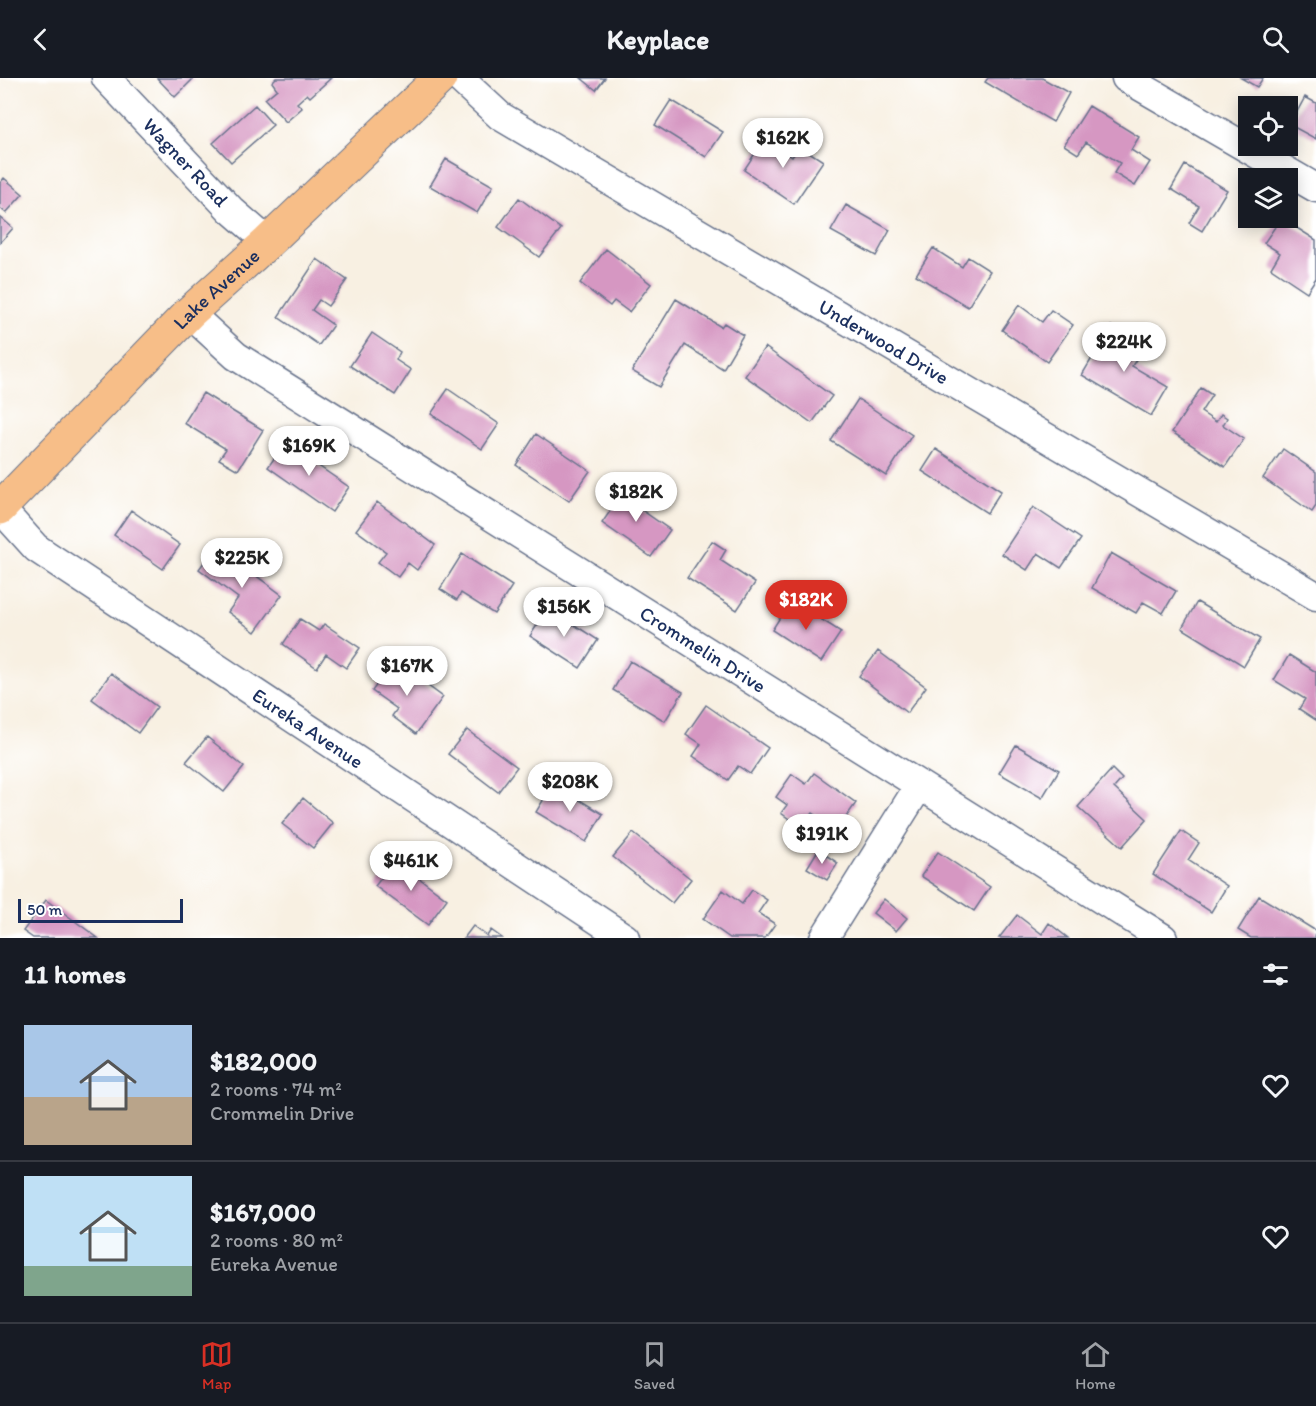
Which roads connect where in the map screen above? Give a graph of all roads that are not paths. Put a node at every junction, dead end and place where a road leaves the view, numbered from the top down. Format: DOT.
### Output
graph roads {
  1 [pos="106,78"];
  2 [pos="440,78"];
  3 [pos="459,78"];
  4 [pos="1126,78"];
  5 [pos="1316,188"];
  6 [pos="268,242"];
  7 [pos="189,313"];
  8 [pos="0,508"];
  9 [pos="1316,596"];
  10 [pos="919,786"];
  11 [pos="625,938"];
  12 [pos="824,938"];
  13 [pos="1163,938"];
  1 -- 6 [label="street, Wagner Road"];
  2 -- 6 [label="main road, Lake Avenue"];
  3 -- 9 [label="street, Underwood Drive"];
  4 -- 5 [label="street"];
  6 -- 7 [label="main road, Lake Avenue"];
  7 -- 8 [label="main road, Lake Avenue"];
  7 -- 10 [label="street, Crommelin Drive"];
  8 -- 11 [label="street, Eureka Avenue"];
  10 -- 12 [label="street"];
  10 -- 13 [label="street, Crommelin Drive"];
}
